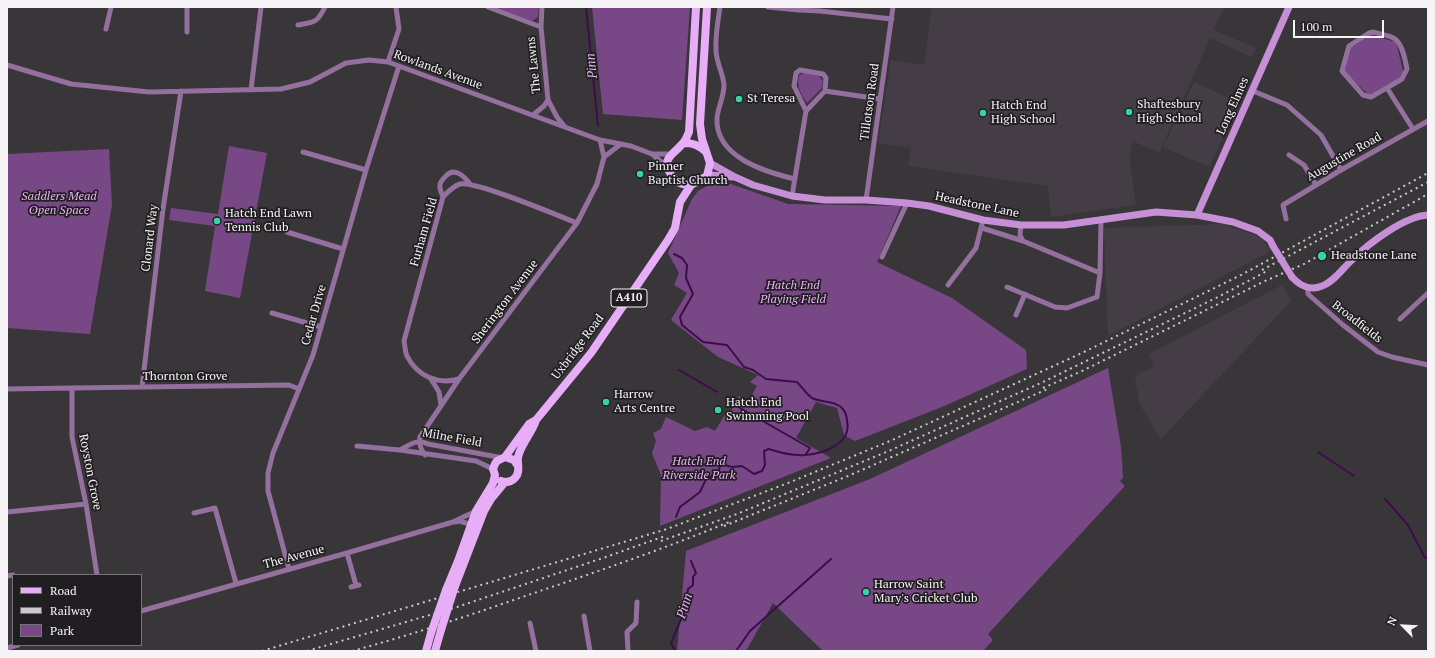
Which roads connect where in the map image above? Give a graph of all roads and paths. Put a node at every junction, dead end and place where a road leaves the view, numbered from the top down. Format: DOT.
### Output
graph roads {
  1 [pos="112,7"];
  2 [pos="187,7"];
  3 [pos="261,7"];
  4 [pos="326,7"];
  5 [pos="396,7"];
  6 [pos="488,7"];
  7 [pos="542,7"];
  8 [pos="696,7"];
  9 [pos="707,7"];
  10 [pos="720,7"];
  11 [pos="768,7"];
  12 [pos="893,7"];
  13 [pos="1289,7"];
  14 [pos="799,9"];
  15 [pos="821,9"];
  16 [pos="892,19"];
  17 [pos="298,25"];
  18 [pos="540,27"];
  19 [pos="106,29"];
  20 [pos="187,32"];
  21 [pos="388,62"];
  22 [pos="7,65"];
  23 [pos="399,66"];
  24 [pos="1388,88"];
  25 [pos="250,90"];
  26 [pos="181,91"];
  27 [pos="825,91"];
  28 [pos="1253,91"];
  29 [pos="548,100"];
  30 [pos="880,100"];
  31 [pos="806,111"];
  32 [pos="533,115"];
  33 [pos="1428,121"];
  34 [pos="565,127"];
  35 [pos="1413,129"];
  36 [pos="600,140"];
  37 [pos="684,143"];
  38 [pos="621,144"];
  39 [pos="705,151"];
  40 [pos="303,152"];
  41 [pos="652,154"];
  42 [pos="670,154"];
  43 [pos="1289,155"];
  44 [pos="604,157"];
  45 [pos="710,162"];
  46 [pos="667,166"];
  47 [pos="366,170"];
  48 [pos="1341,170"];
  49 [pos="707,176"];
  50 [pos="735,177"];
  51 [pos="795,179"];
  52 [pos="678,183"];
  53 [pos="470,184"];
  54 [pos="691,185"];
  55 [pos="1316,185"];
  56 [pos="792,196"];
  57 [pos="443,197"];
  58 [pos="866,200"];
  59 [pos="680,202"];
  60 [pos="907,203"];
  61 [pos="1197,214"];
  62 [pos="1428,215"];
  63 [pos="1286,219"];
  64 [pos="984,220"];
  65 [pos="1102,220"];
  66 [pos="577,223"];
  67 [pos="1021,225"];
  68 [pos="982,228"];
  69 [pos="287,232"];
  70 [pos="1023,241"];
  71 [pos="343,248"];
  72 [pos="882,257"];
  73 [pos="1100,273"];
  74 [pos="948,285"];
  75 [pos="1007,287"];
  76 [pos="1308,288"];
  77 [pos="1428,293"];
  78 [pos="1025,294"];
  79 [pos="272,313"];
  80 [pos="1016,315"];
  81 [pos="1400,318"];
  82 [pos="321,327"];
  83 [pos="1428,365"];
  84 [pos="431,379"];
  85 [pos="459,379"];
  86 [pos="142,387"];
  87 [pos="72,388"];
  88 [pos="7,389"];
  89 [pos="299,389"];
  90 [pos="441,404"];
  91 [pos="536,420"];
  92 [pos="420,441"];
  93 [pos="357,446"];
  94 [pos="400,450"];
  95 [pos="425,455"];
  96 [pos="504,457"];
  97 [pos="518,466"];
  98 [pos="494,472"];
  99 [pos="505,482"];
  100 [pos="86,504"];
  101 [pos="476,510"];
  102 [pos="7,512"];
  103 [pos="194,512"];
  104 [pos="453,522"];
  105 [pos="474,525"];
  106 [pos="347,553"];
  107 [pos="289,569"];
  108 [pos="97,574"];
  109 [pos="236,584"];
  110 [pos="356,586"];
  111 [pos="637,602"];
  112 [pos="142,611"];
  113 [pos="584,616"];
  114 [pos="530,623"];
  115 [pos="431,649"];
  116 [pos="536,651"];
  117 [pos="590,651"];
  118 [pos="628,651"];
  1 -- 19 [label="street"];
  2 -- 20 [label="street"];
  3 -- 25 [label="street"];
  4 -- 17 [label="street"];
  5 -- 21 [label="street"];
  6 -- 18 [label="street, The Lawns"];
  7 -- 18 [label="street, The Lawns"];
  8 -- 37 [label="main road"];
  9 -- 39 [label="main road"];
  10 -- 51 [label="street"];
  11 -- 14 [label="street"];
  12 -- 16 [label="street, Tillotson Road"];
  13 -- 28 [label="street, Long Elmes"];
  14 -- 15 [label="street"];
  15 -- 16 [label="street"];
  16 -- 30 [label="street, Tillotson Road"];
  18 -- 29 [label="street, The Lawns"];
  21 -- 23 [label="street, Rowlands Avenue"];
  21 -- 25 [label="street, Rowlands Avenue"];
  22 -- 26 [label="street, Rowlands Avenue"];
  23 -- 32 [label="street, Rowlands Avenue"];
  23 -- 47 [label="street, Cedar Drive"];
  24 -- 24 [label="street"];
  24 -- 35 [label="street"];
  25 -- 26 [label="street, Rowlands Avenue"];
  26 -- 86 [label="street, Clonard Way"];
  27 -- 30 [label="street"];
  27 -- 31 [label="street"];
  27 -- 31 [label="street"];
  28 -- 48 [label="street"];
  28 -- 61 [label="street, Long Elmes"];
  29 -- 32 [label="street"];
  29 -- 34 [label="street"];
  30 -- 58 [label="street, Tillotson Road"];
  31 -- 51 [label="street"];
  32 -- 34 [label="street, Rowlands Avenue"];
  33 -- 35 [label="street, Augustine Road"];
  34 -- 36 [label="street, Rowlands Avenue"];
  35 -- 48 [label="street, Augustine Road"];
  36 -- 38 [label="street, Rowlands Avenue"];
  36 -- 44 [label="street, Sherington Avenue"];
  37 -- 39 [label="main road"];
  37 -- 42 [label="main road"];
  38 -- 41 [label="street, Rowlands Avenue"];
  38 -- 44 [label="street"];
  39 -- 45 [label="main road"];
  40 -- 47 [label="street"];
  41 -- 42 [label="street, Rowlands Avenue"];
  41 -- 46 [label="street"];
  42 -- 46 [label="main road"];
  43 -- 55 [label="street"];
  44 -- 66 [label="street, Sherington Avenue"];
  45 -- 49 [label="main road"];
  45 -- 50 [label="street, Headstone Lane"];
  46 -- 52 [label="main road, Uxbridge Road"];
  47 -- 71 [label="street, Cedar Drive"];
  48 -- 55 [label="street, Augustine Road"];
  49 -- 50 [label="street, Headstone Lane"];
  49 -- 54 [label="main road, Uxbridge Road"];
  50 -- 56 [label="street, Headstone Lane"];
  51 -- 56 [label="street"];
  52 -- 54 [label="main road"];
  52 -- 59 [label="main road, Uxbridge Road / A410"];
  53 -- 57 [label="street, Furham Field"];
  53 -- 57 [label="street"];
  53 -- 66 [label="street"];
  54 -- 59 [label="main road, Uxbridge Road / A410"];
  55 -- 63 [label="street, Augustine Road"];
  56 -- 58 [label="street, Headstone Lane"];
  57 -- 84 [label="street, Furham Field"];
  58 -- 60 [label="street, Headstone Lane"];
  59 -- 91 [label="main road, Uxbridge Road / A410"];
  60 -- 64 [label="street, Headstone Lane"];
  60 -- 72 [label="street"];
  61 -- 65 [label="street, Headstone Lane"];
  61 -- 76 [label="street, Headstone Lane, bridge"];
  62 -- 76 [label="street"];
  64 -- 67 [label="street, Headstone Lane"];
  64 -- 68 [label="street"];
  65 -- 67 [label="street, Headstone Lane"];
  65 -- 73 [label="street"];
  66 -- 85 [label="street, Sherington Avenue"];
  67 -- 70 [label="street"];
  68 -- 70 [label="street"];
  68 -- 74 [label="street"];
  69 -- 71 [label="street"];
  70 -- 73 [label="street"];
  71 -- 82 [label="street, Cedar Drive"];
  73 -- 78 [label="street"];
  75 -- 78 [label="street"];
  76 -- 83 [label="street, Broadfields"];
  77 -- 81 [label="street"];
  78 -- 80 [label="street"];
  79 -- 82 [label="street"];
  82 -- 89 [label="street, Cedar Drive"];
  84 -- 85 [label="street, Furham Field"];
  84 -- 90 [label="street, Furham Field"];
  85 -- 90 [label="street, Sherington Avenue"];
  86 -- 87 [label="street, Thornton Grove"];
  86 -- 89 [label="street, Thornton Grove"];
  87 -- 88 [label="street"];
  87 -- 100 [label="street, Royston Grove"];
  89 -- 107 [label="street, Cedar Drive"];
  90 -- 92 [label="street, Sherington Avenue"];
  91 -- 96 [label="main road, Uxbridge Road / A410"];
  91 -- 97 [label="main road, Uxbridge Road / A410"];
  92 -- 94 [label="street, Milne Field"];
  92 -- 95 [label="street"];
  92 -- 96 [label="street, Milne Field"];
  93 -- 94 [label="street, Milne Field"];
  94 -- 95 [label="street, Milne Field"];
  95 -- 98 [label="street, Milne Field"];
  96 -- 97 [label="main road"];
  96 -- 98 [label="main road, Uxbridge Road"];
  97 -- 99 [label="main road, Uxbridge Road"];
  98 -- 99 [label="main road"];
  98 -- 101 [label="main road, Uxbridge Road"];
  99 -- 105 [label="main road, Uxbridge Road"];
  100 -- 102 [label="street"];
  100 -- 108 [label="street, Royston Grove"];
  101 -- 104 [label="street, The Avenue"];
  101 -- 105 [label="main road, Uxbridge Road"];
  103 -- 109 [label="street"];
  104 -- 105 [label="street, The Avenue"];
  104 -- 106 [label="street, The Avenue"];
  105 -- 115 [label="main road, Uxbridge Road, bridge"];
  105 -- 115 [label="main road, Uxbridge Road, bridge"];
  106 -- 107 [label="street, The Avenue"];
  106 -- 110 [label="street"];
  107 -- 109 [label="street, The Avenue"];
  109 -- 112 [label="street, The Avenue"];
  111 -- 118 [label="street"];
  113 -- 117 [label="street"];
  114 -- 116 [label="street"];
}
